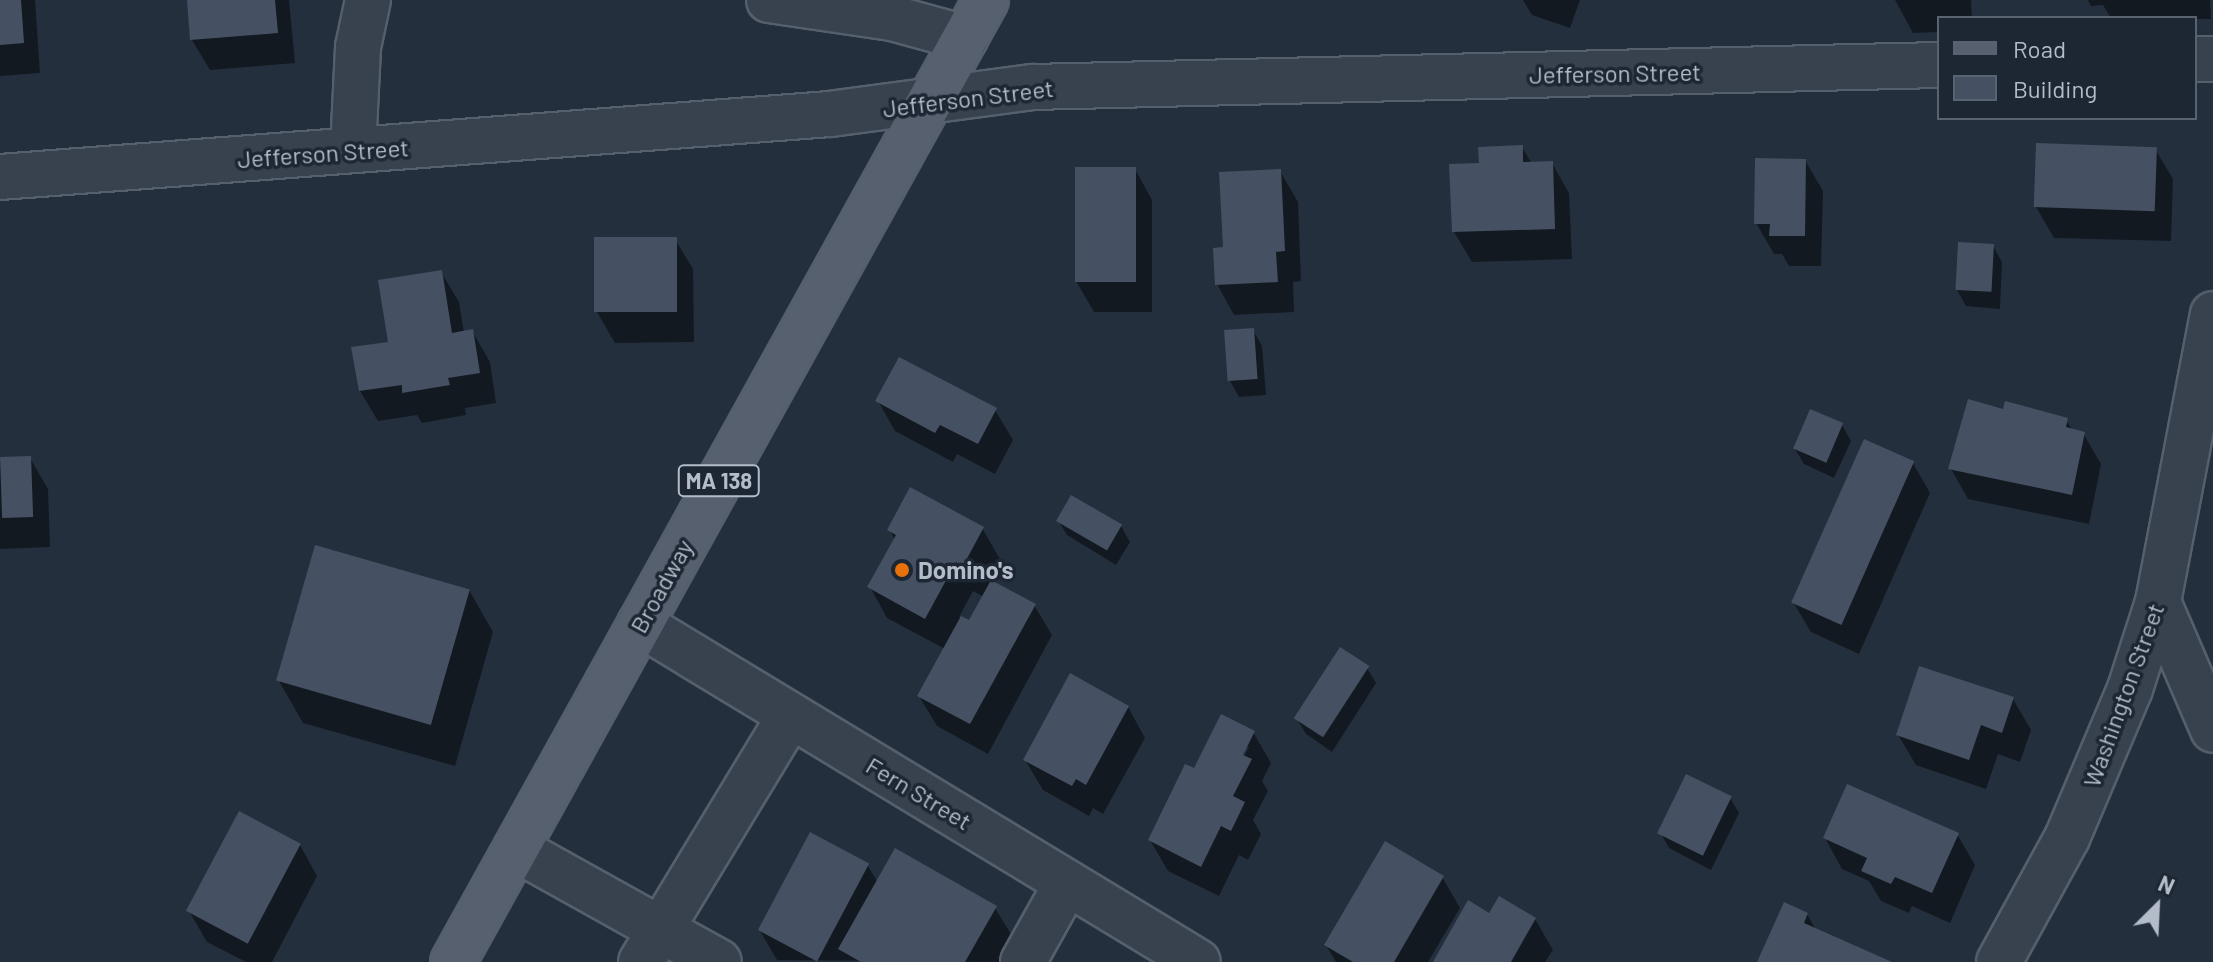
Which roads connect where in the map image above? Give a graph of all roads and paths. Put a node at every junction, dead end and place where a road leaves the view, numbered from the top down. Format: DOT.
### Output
graph roads {
  1 [pos="368,0"];
  2 [pos="769,0"];
  3 [pos="986,0"];
  4 [pos="965,38"];
  5 [pos="1937,65"];
  6 [pos="930,100"];
  7 [pos="353,150"];
  8 [pos="0,177"];
  9 [pos="2213,314"];
  10 [pos="2158,602"];
  11 [pos="640,624"];
  12 [pos="790,716"];
  13 [pos="2213,730"];
  14 [pos="516,849"];
  15 [pos="1067,883"];
  16 [pos="650,945"];
  17 [pos="453,962"];
  18 [pos="719,962"];
  19 [pos="1023,962"];
  20 [pos="1198,962"];
  21 [pos="1999,962"];
  1 -- 7 [label="street"];
  2 -- 4 [label="street"];
  3 -- 4 [label="main road, Broadway / MA 138"];
  4 -- 6 [label="main road, Broadway / MA 138"];
  5 -- 6 [label="street, Jefferson Street"];
  6 -- 7 [label="street, Jefferson Street"];
  6 -- 11 [label="main road, Broadway / MA 138"];
  7 -- 8 [label="street, Jefferson Street"];
  9 -- 10 [label="street, Washington Street"];
  10 -- 13 [label="street"];
  10 -- 21 [label="street, Washington Street"];
  11 -- 12 [label="street, Fern Street"];
  11 -- 14 [label="main road, Broadway / MA 138"];
  12 -- 15 [label="street, Fern Street"];
  12 -- 16 [label="street"];
  14 -- 16 [label="street"];
  14 -- 17 [label="main road, Broadway / MA 138"];
  15 -- 19 [label="street"];
  15 -- 20 [label="street, Fern Street"];
  16 -- 18 [label="street"];
}
